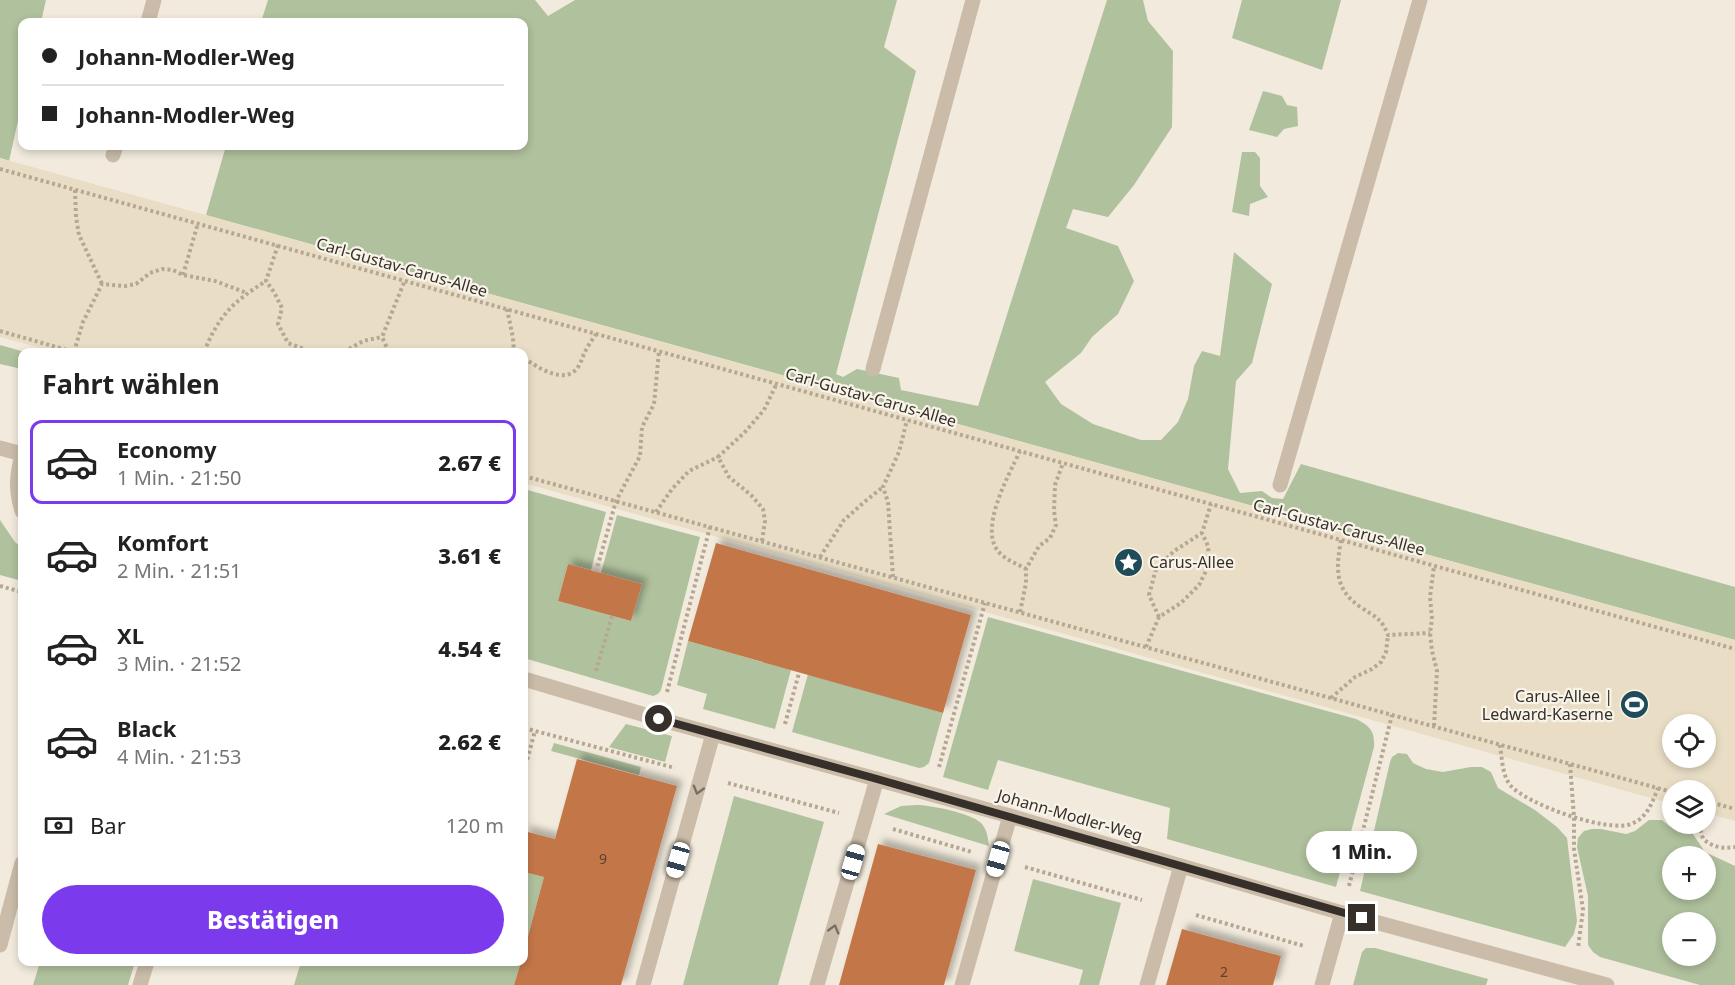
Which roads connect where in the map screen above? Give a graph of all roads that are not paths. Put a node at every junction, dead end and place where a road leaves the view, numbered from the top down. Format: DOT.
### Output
graph roads {
  1 [pos="154,0"];
  2 [pos="973,0"];
  3 [pos="1420,0"];
  4 [pos="149,18"];
  5 [pos="873,369"];
  6 [pos="0,448"];
  7 [pos="18,453"];
  8 [pos="18,474"];
  9 [pos="1280,485"];
  10 [pos="18,497"];
  11 [pos="528,680"];
  12 [pos="713,734"];
  13 [pos="877,779"];
  14 [pos="1010,816"];
  15 [pos="1181,866"];
  16 [pos="18,878"];
  17 [pos="1342,913"];
  18 [pos="0,945"];
  19 [pos="146,966"];
  20 [pos="141,985"];
  21 [pos="643,985"];
  22 [pos="817,985"];
  23 [pos="962,985"];
  24 [pos="1147,985"];
  25 [pos="1322,985"];
  26 [pos="1607,985"];
  1 -- 4 [label="street"];
  2 -- 5 [label="street"];
  3 -- 9 [label="street"];
  6 -- 7 [label="street"];
  8 -- 10 [label="street"];
  11 -- 12 [label="street, Johann-Modler-Weg"];
  12 -- 13 [label="street, Johann-Modler-Weg"];
  12 -- 21 [label="street, one-way"];
  13 -- 14 [label="street, Johann-Modler-Weg"];
  22 -- 13 [label="street, one-way"];
  14 -- 15 [label="street, Johann-Modler-Weg"];
  14 -- 23 [label="street"];
  15 -- 17 [label="street, Johann-Modler-Weg"];
  15 -- 24 [label="street"];
  16 -- 18 [label="street"];
  17 -- 25 [label="street"];
  17 -- 26 [label="street, Johann-Modler-Weg"];
  19 -- 20 [label="street"];
}
